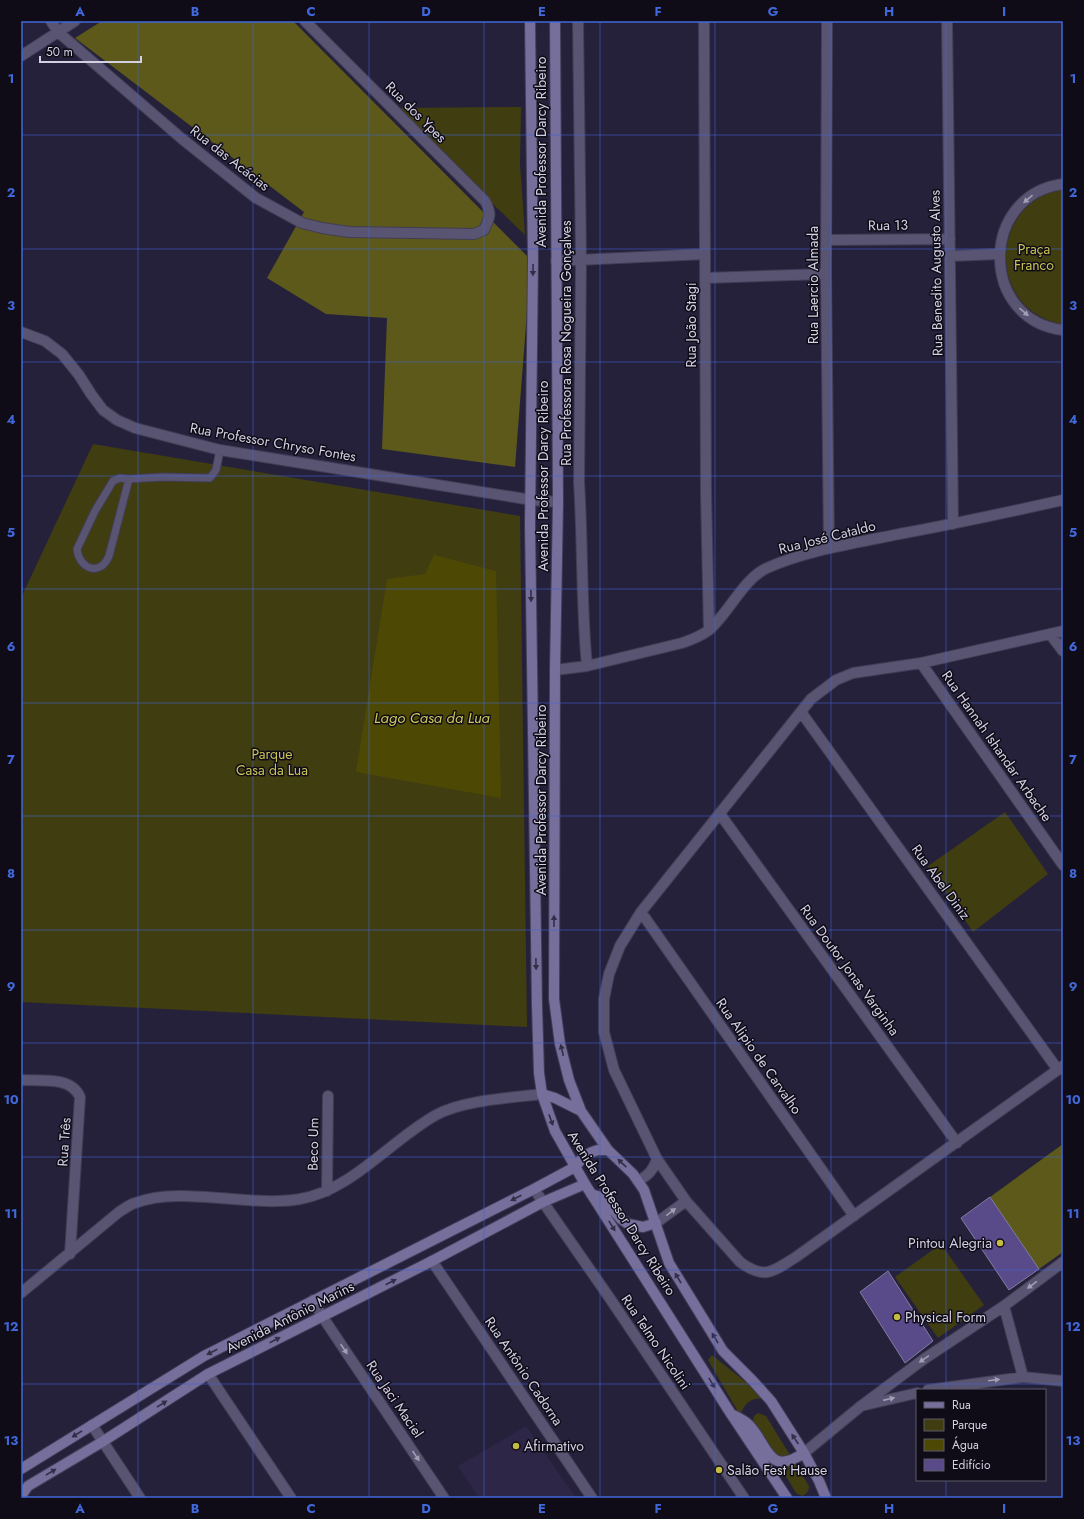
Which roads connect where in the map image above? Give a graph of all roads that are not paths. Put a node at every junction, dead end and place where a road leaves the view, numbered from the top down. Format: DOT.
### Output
graph roads {
  1 [pos="51,21"];
  2 [pos="75,21"];
  3 [pos="305,21"];
  4 [pos="530,21"];
  5 [pos="555,21"];
  6 [pos="578,21"];
  7 [pos="704,21"];
  8 [pos="826,21"];
  9 [pos="947,21"];
  10 [pos="58,32"];
  11 [pos="21,56"];
  12 [pos="1063,184"];
  13 [pos="484,230"];
  14 [pos="950,239"];
  15 [pos="826,240"];
  16 [pos="705,254"];
  17 [pos="999,254"];
  18 [pos="951,256"];
  19 [pos="581,259"];
  20 [pos="556,261"];
  21 [pos="826,274"];
  22 [pos="705,278"];
  23 [pos="1063,330"];
  24 [pos="21,332"];
  25 [pos="220,450"];
  26 [pos="128,479"];
  27 [pos="532,500"];
  28 [pos="1063,500"];
  29 [pos="558,502"];
  30 [pos="953,524"];
  31 [pos="829,548"];
  32 [pos="709,630"];
  33 [pos="1063,631"];
  34 [pos="1050,634"];
  35 [pos="1063,651"];
  36 [pos="921,663"];
  37 [pos="587,666"];
  38 [pos="555,670"];
  39 [pos="801,712"];
  40 [pos="720,814"];
  41 [pos="1063,866"];
  42 [pos="641,912"];
  43 [pos="1061,1068"];
  44 [pos="21,1080"];
  45 [pos="542,1094"];
  46 [pos="328,1096"];
  47 [pos="581,1111"];
  48 [pos="957,1143"];
  49 [pos="608,1150"];
  50 [pos="657,1159"];
  51 [pos="575,1168"];
  52 [pos="638,1181"];
  53 [pos="585,1184"];
  54 [pos="534,1189"];
  55 [pos="326,1191"];
  56 [pos="591,1194"];
  57 [pos="686,1201"];
  58 [pos="543,1202"];
  59 [pos="854,1216"];
  60 [pos="656,1222"];
  61 [pos="70,1254"];
  62 [pos="432,1261"];
  63 [pos="1063,1262"];
  64 [pos="21,1293"];
  65 [pos="313,1300"];
  66 [pos="1004,1306"];
  67 [pos="322,1316"];
  68 [pos="208,1374"];
  69 [pos="1023,1377"];
  70 [pos="1063,1381"];
  71 [pos="935,1389"];
  72 [pos="916,1393"];
  73 [pos="861,1406"];
  74 [pos="731,1414"];
  75 [pos="92,1425"];
  76 [pos="102,1442"];
  77 [pos="804,1453"];
  78 [pos="21,1469"];
  79 [pos="21,1496"];
  80 [pos="140,1498"];
  81 [pos="291,1498"];
  82 [pos="444,1498"];
  83 [pos="592,1498"];
  84 [pos="744,1498"];
  85 [pos="787,1498"];
  86 [pos="826,1498"];
  1 -- 10 [label="street, Rua das Acácias"];
  2 -- 10 [label="street"];
  3 -- 13 [label="street, Rua dos Ypes"];
  4 -- 27 [label="main road, Avenida Professor Darcy Ribeiro, one-way"];
  5 -- 20 [label="main road, Avenida Professor Darcy Ribeiro"];
  6 -- 19 [label="street, Rua Professora Rosa Nogueira Gonçalves"];
  7 -- 16 [label="street, Rua João Stagi"];
  8 -- 15 [label="street, Rua Laercio Almada"];
  9 -- 14 [label="street, Rua Benedito Augusto Alves"];
  10 -- 11 [label="street"];
  10 -- 13 [label="street, Rua das Acácias"];
  12 -- 17 [label="street, one-way"];
  14 -- 15 [label="street, Rua 13"];
  14 -- 18 [label="street, Rua Benedito Augusto Alves"];
  15 -- 21 [label="street, Rua Laercio Almada"];
  16 -- 19 [label="street"];
  16 -- 22 [label="street, Rua João Stagi"];
  17 -- 18 [label="street"];
  17 -- 23 [label="street, one-way"];
  18 -- 30 [label="street, Rua Benedito Augusto Alves"];
  19 -- 20 [label="street"];
  19 -- 37 [label="street, Rua Professora Rosa Nogueira Gonçalves"];
  20 -- 29 [label="main road, Avenida Professor Darcy Ribeiro"];
  21 -- 22 [label="street"];
  21 -- 31 [label="street, Rua Laercio Almada"];
  22 -- 32 [label="street, Rua João Stagi"];
  24 -- 25 [label="street, Rua Professor Chryso Fontes"];
  25 -- 26 [label="lane"];
  25 -- 27 [label="street, Rua Professor Chryso Fontes"];
  26 -- 26 [label="lane"];
  27 -- 29 [label="street, Rua Professor Chryso Fontes"];
  27 -- 45 [label="main road, Avenida Professor Darcy Ribeiro, one-way"];
  28 -- 30 [label="street, Rua José Cataldo"];
  29 -- 38 [label="main road, Avenida Professor Darcy Ribeiro"];
  30 -- 31 [label="street, Rua José Cataldo"];
  31 -- 32 [label="street, Rua José Cataldo"];
  32 -- 37 [label="street, Rua José Cataldo"];
  33 -- 34 [label="street"];
  34 -- 35 [label="street"];
  34 -- 36 [label="street"];
  36 -- 39 [label="street"];
  36 -- 41 [label="street, Rua Hannah Ishandar Arbache"];
  37 -- 38 [label="street, Rua José Cataldo"];
  47 -- 38 [label="main road, Avenida Professor Darcy Ribeiro, one-way"];
  39 -- 40 [label="street"];
  39 -- 43 [label="street, Rua Abel Diniz"];
  40 -- 42 [label="street"];
  40 -- 48 [label="street, Rua Doutor Jonas Varginha"];
  42 -- 50 [label="street"];
  42 -- 59 [label="street, Rua Alipio de Carvalho"];
  43 -- 48 [label="street"];
  44 -- 61 [label="street, Rua Três"];
  45 -- 47 [label="main road"];
  45 -- 51 [label="main road, Avenida Professor Darcy Ribeiro, one-way"];
  45 -- 55 [label="street"];
  46 -- 55 [label="street, Beco Um"];
  47 -- 49 [label="main road, Avenida Professor Darcy Ribeiro"];
  48 -- 59 [label="street"];
  49 -- 51 [label="main road, Avenida Antônio Marins"];
  52 -- 49 [label="main road, Avenida Professor Darcy Ribeiro, one-way"];
  50 -- 52 [label="street"];
  50 -- 57 [label="street"];
  51 -- 53 [label="main road, Avenida Professor Darcy Ribeiro"];
  51 -- 54 [label="main road, Avenida Antônio Marins"];
  52 -- 60 [label="main road, Avenida Professor Darcy Ribeiro"];
  53 -- 56 [label="main road, Avenida Professor Darcy Ribeiro"];
  53 -- 58 [label="main road, Avenida Antônio Marins"];
  54 -- 58 [label="street, Rua Telmo Nicolini"];
  54 -- 65 [label="main road, Avenida Antônio Marins, one-way"];
  55 -- 61 [label="street"];
  56 -- 60 [label="main road"];
  56 -- 74 [label="main road, Avenida Professor Darcy Ribeiro, one-way"];
  57 -- 59 [label="street"];
  60 -- 57 [label="street, one-way"];
  58 -- 62 [label="main road, Avenida Antônio Marins"];
  58 -- 84 [label="street, Rua Telmo Nicolini"];
  77 -- 60 [label="main road, Avenida Professor Darcy Ribeiro, one-way"];
  61 -- 64 [label="street"];
  67 -- 62 [label="main road, Avenida Antônio Marins, one-way"];
  62 -- 83 [label="street, Rua Antônio Cadorna"];
  63 -- 66 [label="street, one-way"];
  65 -- 67 [label="street, Rua Jaci Maciel"];
  65 -- 75 [label="main road, Avenida Antônio Marins, one-way"];
  66 -- 69 [label="street"];
  66 -- 73 [label="street, one-way"];
  68 -- 67 [label="main road, Avenida Antônio Marins, one-way"];
  67 -- 82 [label="street, Rua Jaci Maciel, one-way"];
  76 -- 68 [label="main road, Avenida Antônio Marins, one-way"];
  68 -- 81 [label="street"];
  69 -- 70 [label="street"];
  71 -- 69 [label="street, one-way"];
  73 -- 72 [label="street, one-way"];
  73 -- 77 [label="street"];
  74 -- 77 [label="main road"];
  74 -- 85 [label="main road, Avenida Professor Darcy Ribeiro"];
  75 -- 76 [label="street"];
  75 -- 78 [label="main road, Avenida Antônio Marins, one-way"];
  79 -- 76 [label="main road, Avenida Antônio Marins, one-way"];
  76 -- 80 [label="street"];
  77 -- 86 [label="main road, Avenida Professor Darcy Ribeiro"];
}
